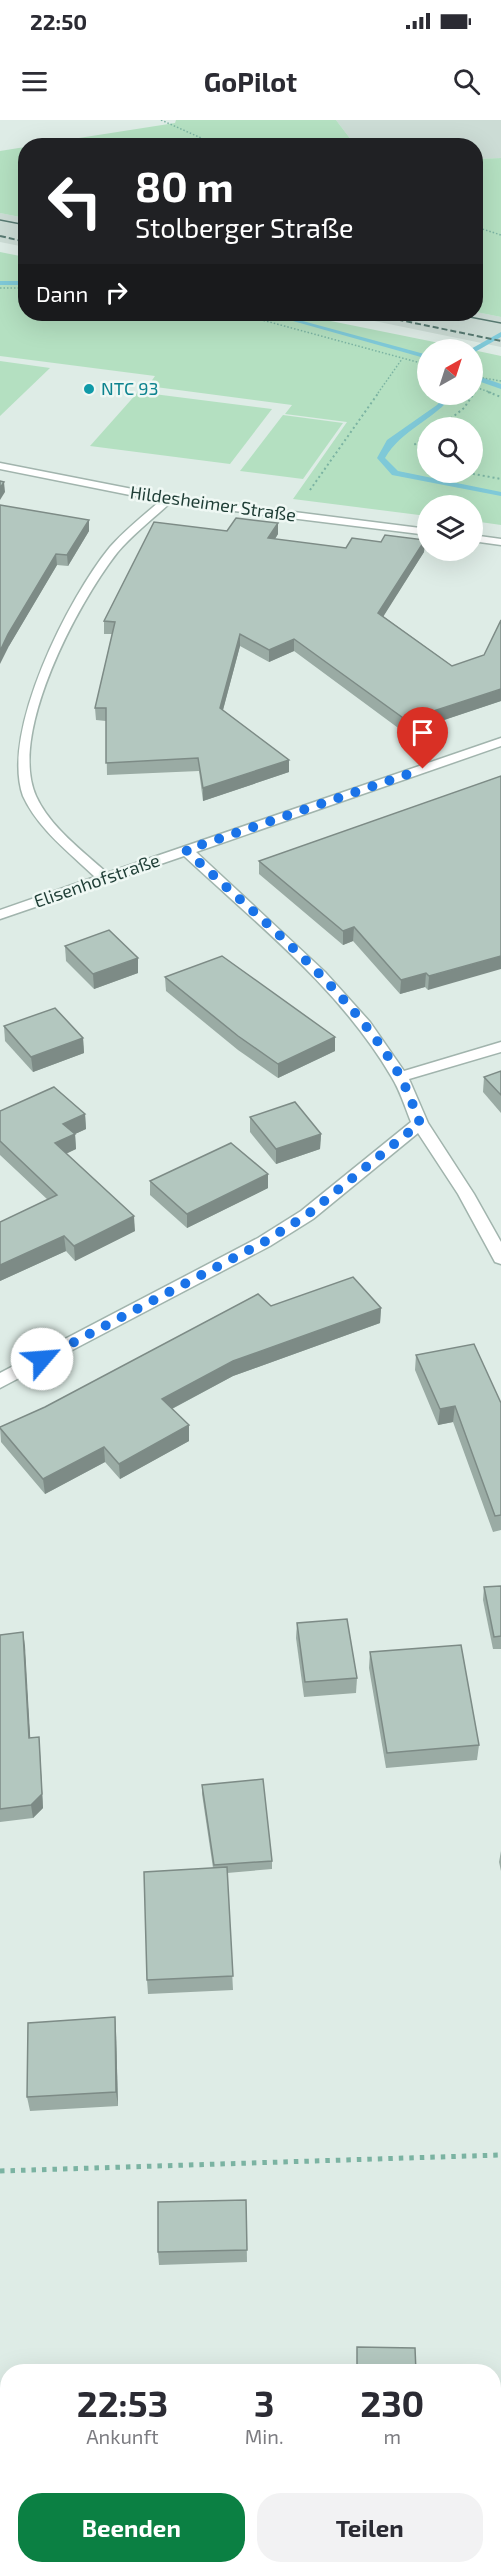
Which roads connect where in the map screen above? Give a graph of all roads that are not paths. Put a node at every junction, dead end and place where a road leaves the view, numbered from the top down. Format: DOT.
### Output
graph roads {
  1 [pos="0,466"];
  2 [pos="168,499"];
  3 [pos="417,531"];
  4 [pos="483,540"];
  5 [pos="501,542"];
  6 [pos="501,742"];
  7 [pos="186,850"];
  8 [pos="105,879"];
  9 [pos="0,915"];
  10 [pos="501,1047"];
  11 [pos="400,1077"];
  12 [pos="420,1123"];
  13 [pos="501,1258"];
  14 [pos="0,1381"];
  1 -- 2 [label="street, Hildesheimer Straße"];
  2 -- 3 [label="street, Hildesheimer Straße"];
  2 -- 8 [label="street"];
  4 -- 5 [label="street"];
  6 -- 7 [label="street, Elisenhofstraße"];
  7 -- 8 [label="street, Elisenhofstraße"];
  7 -- 11 [label="street"];
  8 -- 9 [label="street, Elisenhofstraße"];
  10 -- 11 [label="street"];
  11 -- 12 [label="street"];
  12 -- 13 [label="street"];
  12 -- 14 [label="street"];
}
